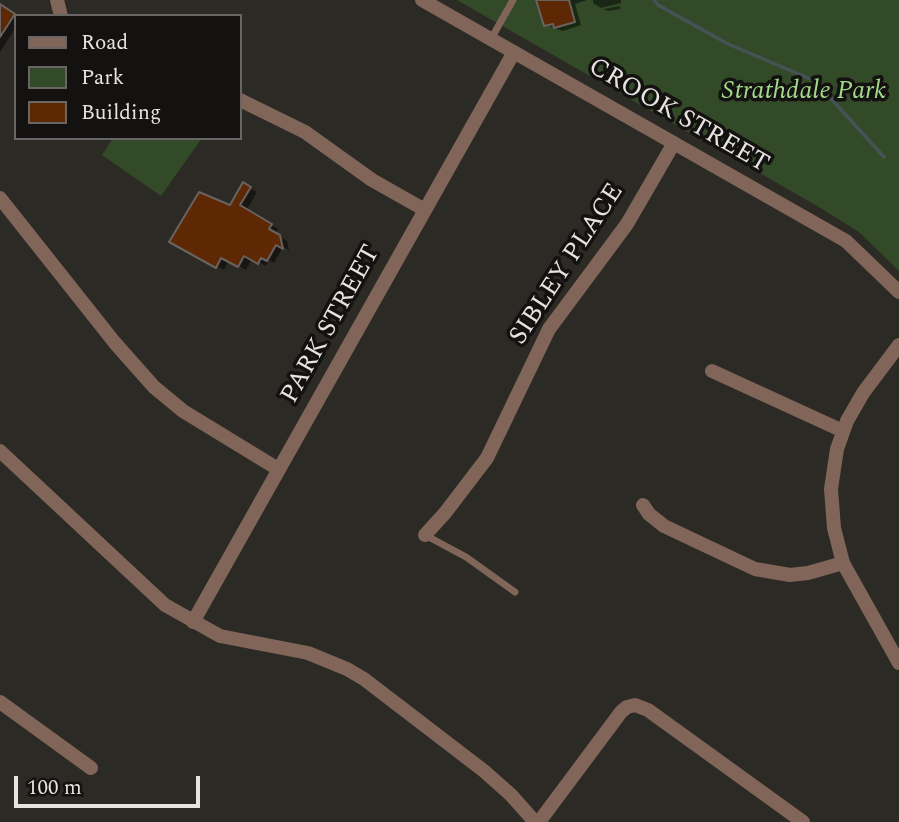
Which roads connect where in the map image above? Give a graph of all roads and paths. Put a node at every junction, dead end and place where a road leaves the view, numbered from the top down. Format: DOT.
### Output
graph roads {
  1 [pos="422,0"];
  2 [pos="513,0"];
  3 [pos="491,39"];
  4 [pos="514,52"];
  5 [pos="242,101"];
  6 [pos="674,143"];
  7 [pos="0,198"];
  8 [pos="425,210"];
  9 [pos="899,292"];
  10 [pos="899,345"];
  11 [pos="712,371"];
  12 [pos="843,431"];
  13 [pos="0,451"];
  14 [pos="278,469"];
  15 [pos="643,505"];
  16 [pos="425,535"];
  17 [pos="843,563"];
  18 [pos="515,592"];
  19 [pos="193,622"];
  20 [pos="899,663"];
  21 [pos="0,702"];
  22 [pos="91,768"];
  23 [pos="537,822"];
  24 [pos="803,822"];
  1 -- 3 [label="street, CROOK STREET"];
  2 -- 3 [label="lane"];
  3 -- 4 [label="street, CROOK STREET"];
  4 -- 6 [label="street, CROOK STREET"];
  4 -- 8 [label="street, PARK STREET"];
  5 -- 8 [label="street"];
  6 -- 9 [label="street, CROOK STREET"];
  6 -- 16 [label="street, SIBLEY PLACE"];
  7 -- 14 [label="street"];
  8 -- 14 [label="street, PARK STREET"];
  10 -- 12 [label="street"];
  11 -- 12 [label="street"];
  12 -- 17 [label="street"];
  13 -- 19 [label="street"];
  14 -- 19 [label="street, PARK STREET"];
  15 -- 17 [label="street"];
  16 -- 18 [label="lane, SIBLEY PLACE"];
  17 -- 20 [label="street"];
  19 -- 23 [label="street"];
  21 -- 22 [label="street"];
  23 -- 24 [label="street"];
}
